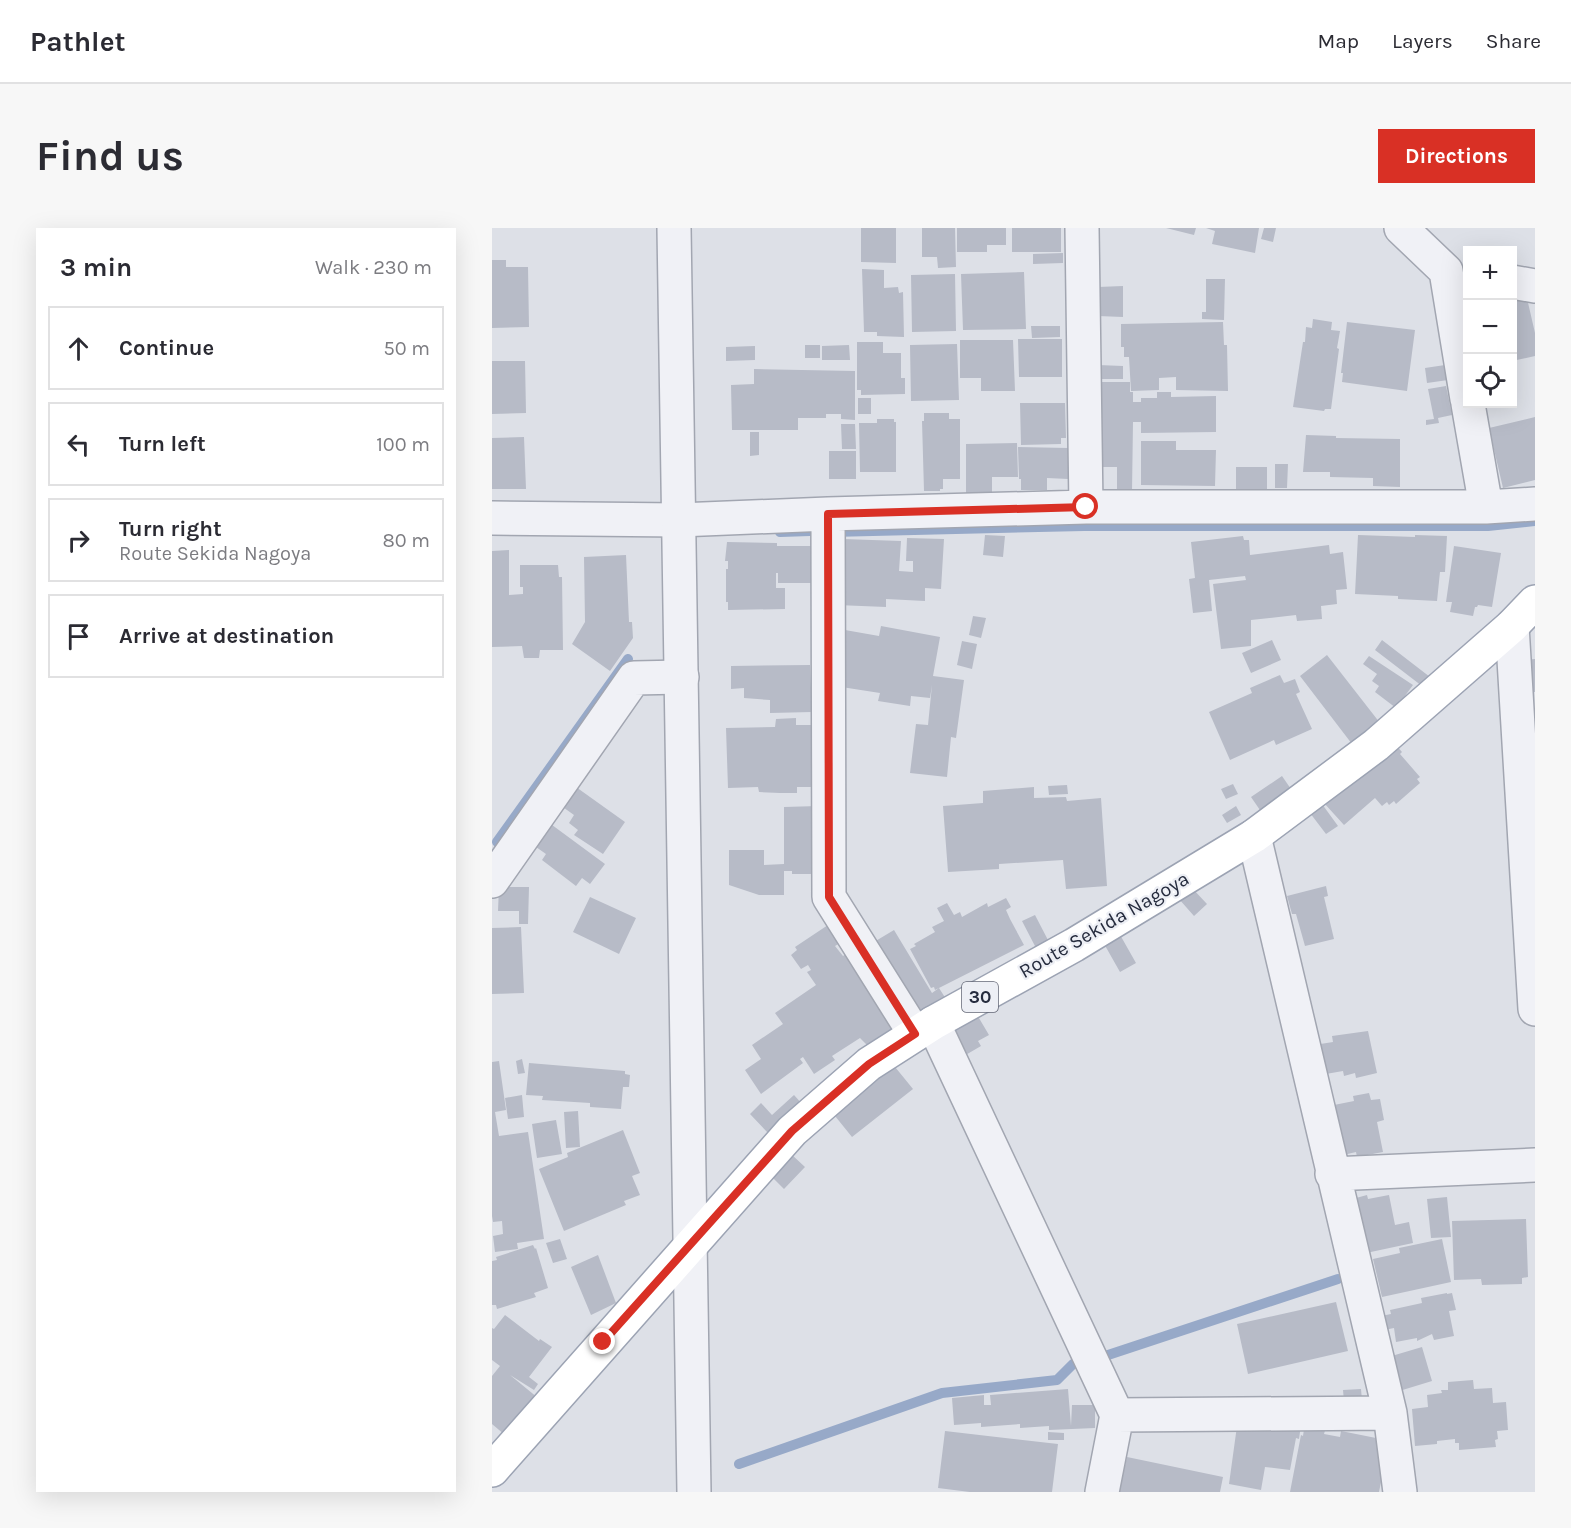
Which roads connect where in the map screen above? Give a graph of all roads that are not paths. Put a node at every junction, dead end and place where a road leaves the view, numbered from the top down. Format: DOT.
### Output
graph roads {
  1 [pos="674,228"];
  2 [pos="1082,228"];
  3 [pos="1401,228"];
  4 [pos="1457,273"];
  5 [pos="1517,283"];
  6 [pos="1535,286"];
  7 [pos="1463,354"];
  8 [pos="1469,408"];
  9 [pos="1535,504"];
  10 [pos="1086,507"];
  11 [pos="1486,507"];
  12 [pos="828,514"];
  13 [pos="492,518"];
  14 [pos="679,520"];
  15 [pos="1535,602"];
  16 [pos="1512,626"];
  17 [pos="682,677"];
  18 [pos="1254,837"];
  19 [pos="495,869"];
  20 [pos="1535,1009"];
  21 [pos="924,1028"];
  22 [pos="1535,1165"];
  23 [pos="1332,1174"];
  24 [pos="692,1242"];
  25 [pos="1390,1413"];
  26 [pos="1117,1415"];
  27 [pos="492,1470"];
  28 [pos="694,1492"];
  29 [pos="1101,1492"];
  30 [pos="1400,1492"];
  1 -- 14 [label="street"];
  2 -- 10 [label="street"];
  3 -- 4 [label="street"];
  4 -- 7 [label="street"];
  5 -- 6 [label="street"];
  8 -- 11 [label="street"];
  9 -- 11 [label="street"];
  10 -- 11 [label="street"];
  10 -- 12 [label="street"];
  12 -- 14 [label="street"];
  12 -- 21 [label="street"];
  13 -- 14 [label="street"];
  14 -- 17 [label="street"];
  15 -- 16 [label="main road, Route Sekida Nagoya / 30"];
  16 -- 18 [label="main road, Route Sekida Nagoya / 30"];
  16 -- 20 [label="street"];
  17 -- 19 [label="street"];
  17 -- 24 [label="street"];
  18 -- 21 [label="main road, Route Sekida Nagoya / 30"];
  18 -- 23 [label="street"];
  21 -- 24 [label="main road, Route Sekida Nagoya / 30"];
  21 -- 26 [label="street"];
  22 -- 23 [label="street"];
  23 -- 25 [label="street"];
  24 -- 27 [label="main road, Route Sekida Nagoya / 30"];
  24 -- 28 [label="street"];
  25 -- 26 [label="street"];
  25 -- 30 [label="street"];
  26 -- 29 [label="street"];
}
